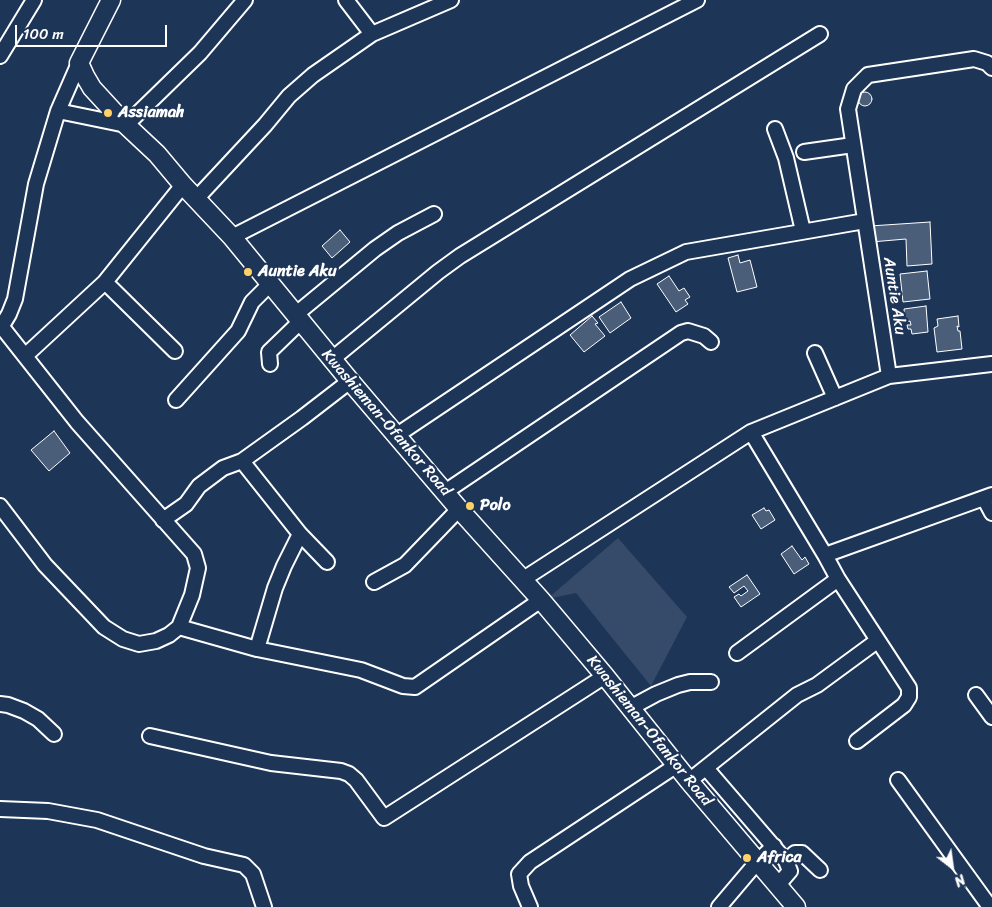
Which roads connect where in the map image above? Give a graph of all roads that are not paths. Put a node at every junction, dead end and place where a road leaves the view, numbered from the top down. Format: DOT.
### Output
graph roads {
  1 [pos="34,0"];
  2 [pos="111,0"];
  3 [pos="245,0"];
  4 [pos="346,0"];
  5 [pos="451,0"];
  6 [pos="697,0"];
  7 [pos="372,34"];
  8 [pos="820,34"];
  9 [pos="0,56"];
  10 [pos="80,63"];
  11 [pos="992,68"];
  12 [pos="58,111"];
  13 [pos="126,125"];
  14 [pos="775,129"];
  15 [pos="854,146"];
  16 [pos="804,152"];
  17 [pos="183,185"];
  18 [pos="196,199"];
  19 [pos="434,214"];
  20 [pos="865,221"];
  21 [pos="803,232"];
  22 [pos="232,237"];
  23 [pos="105,282"];
  24 [pos="270,284"];
  25 [pos="298,319"];
  26 [pos="1,328"];
  27 [pos="711,342"];
  28 [pos="175,351"];
  29 [pos="815,353"];
  30 [pos="25,356"];
  31 [pos="331,360"];
  32 [pos="270,364"];
  33 [pos="992,364"];
  34 [pos="889,376"];
  35 [pos="350,381"];
  36 [pos="834,398"];
  37 [pos="176,400"];
  38 [pos="751,432"];
  39 [pos="397,435"];
  40 [pos="242,461"];
  41 [pos="445,492"];
  42 [pos="988,496"];
  43 [pos="0,506"];
  44 [pos="459,509"];
  45 [pos="992,513"];
  46 [pos="163,520"];
  47 [pos="300,534"];
  48 [pos="825,555"];
  49 [pos="327,562"];
  50 [pos="838,579"];
  51 [pos="522,580"];
  52 [pos="374,582"];
  53 [pos="541,600"];
  54 [pos="180,627"];
  55 [pos="878,641"];
  56 [pos="257,649"];
  57 [pos="737,653"];
  58 [pos="605,676"];
  59 [pos="711,682"];
  60 [pos="976,695"];
  61 [pos="0,704"];
  62 [pos="630,708"];
  63 [pos="992,717"];
  64 [pos="54,734"];
  65 [pos="150,736"];
  66 [pos="856,741"];
  67 [pos="677,766"];
  68 [pos="706,768"];
  69 [pos="898,780"];
  70 [pos="689,781"];
  71 [pos="0,809"];
  72 [pos="749,819"];
  73 [pos="733,833"];
  74 [pos="774,846"];
  75 [pos="786,860"];
  76 [pos="758,861"];
  77 [pos="820,870"];
  78 [pos="778,885"];
  79 [pos="264,907"];
  80 [pos="530,907"];
  81 [pos="719,907"];
  82 [pos="796,907"];
  83 [pos="990,907"];
  1 -- 9 [label="street"];
  2 -- 10 [label="main road"];
  3 -- 13 [label="street"];
  4 -- 7 [label="street"];
  5 -- 7 [label="street"];
  6 -- 22 [label="street"];
  7 -- 18 [label="street"];
  8 -- 31 [label="street"];
  10 -- 12 [label="street"];
  10 -- 13 [label="main road, Kwashieman-Ofankor Road"];
  11 -- 15 [label="street, Auntie Aku"];
  12 -- 13 [label="street"];
  12 -- 26 [label="street"];
  13 -- 17 [label="main road, Kwashieman-Ofankor Road"];
  14 -- 21 [label="street"];
  15 -- 16 [label="street"];
  15 -- 20 [label="street, Auntie Aku"];
  17 -- 18 [label="main road, Kwashieman-Ofankor Road"];
  17 -- 23 [label="street"];
  18 -- 22 [label="main road, Kwashieman-Ofankor Road"];
  19 -- 25 [label="street"];
  20 -- 21 [label="street"];
  20 -- 34 [label="street, Auntie Aku"];
  21 -- 39 [label="street"];
  22 -- 24 [label="main road, Kwashieman-Ofankor Road"];
  23 -- 28 [label="street"];
  23 -- 30 [label="street"];
  24 -- 25 [label="main road, Kwashieman-Ofankor Road"];
  24 -- 37 [label="street"];
  25 -- 31 [label="main road, Kwashieman-Ofankor Road"];
  25 -- 32 [label="street"];
  26 -- 30 [label="street"];
  27 -- 41 [label="street"];
  29 -- 36 [label="street"];
  30 -- 46 [label="street"];
  31 -- 35 [label="main road, Kwashieman-Ofankor Road"];
  33 -- 34 [label="street"];
  34 -- 36 [label="street"];
  35 -- 39 [label="main road, Kwashieman-Ofankor Road"];
  35 -- 40 [label="street"];
  36 -- 38 [label="street"];
  38 -- 48 [label="street"];
  38 -- 51 [label="street"];
  39 -- 41 [label="main road, Kwashieman-Ofankor Road"];
  40 -- 46 [label="street"];
  40 -- 47 [label="street"];
  41 -- 44 [label="main road, Kwashieman-Ofankor Road"];
  42 -- 45 [label="street"];
  42 -- 48 [label="street"];
  43 -- 54 [label="street"];
  44 -- 51 [label="main road, Kwashieman-Ofankor Road"];
  44 -- 52 [label="street"];
  46 -- 54 [label="street"];
  47 -- 49 [label="street"];
  47 -- 56 [label="street"];
  48 -- 50 [label="street"];
  50 -- 55 [label="street"];
  50 -- 57 [label="street"];
  51 -- 53 [label="main road, Kwashieman-Ofankor Road"];
  53 -- 56 [label="street"];
  53 -- 58 [label="main road, Kwashieman-Ofankor Road"];
  54 -- 56 [label="street"];
  55 -- 66 [label="street"];
  55 -- 68 [label="street"];
  58 -- 62 [label="main road, Kwashieman-Ofankor Road"];
  58 -- 65 [label="street"];
  59 -- 62 [label="street"];
  60 -- 63 [label="street"];
  61 -- 64 [label="street"];
  62 -- 67 [label="main road, Kwashieman-Ofankor Road"];
  67 -- 70 [label="main road, Kwashieman-Ofankor Road"];
  67 -- 80 [label="street"];
  68 -- 70 [label="street"];
  68 -- 72 [label="street"];
  69 -- 83 [label="street"];
  70 -- 73 [label="main road, Kwashieman-Ofankor Road"];
  71 -- 79 [label="street"];
  72 -- 73 [label="street"];
  72 -- 74 [label="street"];
  73 -- 76 [label="main road, Kwashieman-Ofankor Road"];
  74 -- 75 [label="street"];
  74 -- 76 [label="street"];
  75 -- 77 [label="street"];
  75 -- 78 [label="street"];
  76 -- 78 [label="main road, Kwashieman-Ofankor Road"];
  76 -- 81 [label="street"];
  78 -- 82 [label="main road, Kwashieman-Ofankor Road"];
}
